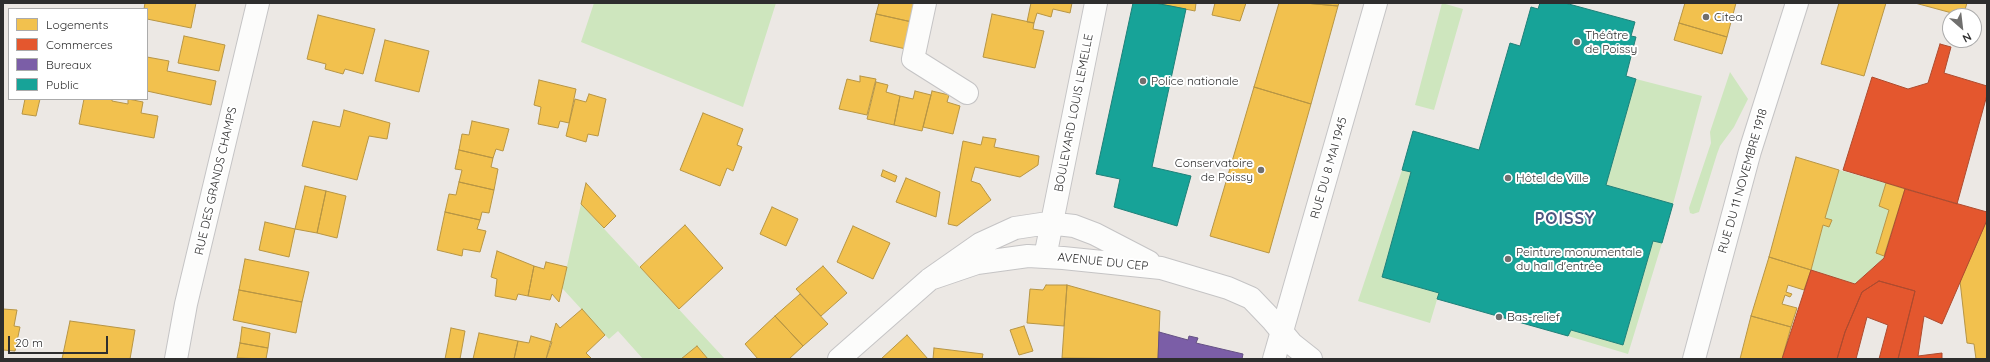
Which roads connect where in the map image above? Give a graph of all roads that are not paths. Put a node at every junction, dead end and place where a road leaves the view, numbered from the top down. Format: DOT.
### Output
graph roads {
  1 [pos="258,3"];
  2 [pos="924,3"];
  3 [pos="1096,3"];
  4 [pos="1376,3"];
  5 [pos="1797,3"];
  6 [pos="968,93"];
  7 [pos="1052,223"];
  8 [pos="1045,257"];
  9 [pos="1161,268"];
  10 [pos="930,279"];
  11 [pos="1282,332"];
  12 [pos="176,359"];
  13 [pos="839,359"];
  14 [pos="1274,359"];
  15 [pos="1311,359"];
  16 [pos="1694,359"];
  1 -- 12 [label="street, RUE DES GRANDS CHAMPS"];
  2 -- 6 [label="street"];
  3 -- 7 [label="street, BOULEVARD LOUIS LEMELLE"];
  4 -- 11 [label="street, RUE DU 8 MAI 1945"];
  5 -- 16 [label="street, RUE DU 11 NOVEMBRE 1918"];
  7 -- 8 [label="street, BOULEVARD LOUIS LEMELLE"];
  7 -- 9 [label="street, AVENUE DU CEP"];
  7 -- 10 [label="street"];
  8 -- 9 [label="street, AVENUE DU CEP"];
  8 -- 10 [label="street"];
  9 -- 11 [label="street, AVENUE DU CEP"];
  10 -- 13 [label="street"];
  11 -- 14 [label="street, RUE DU 8 MAI 1945"];
  11 -- 15 [label="street, AVENUE DU CEP"];
}
